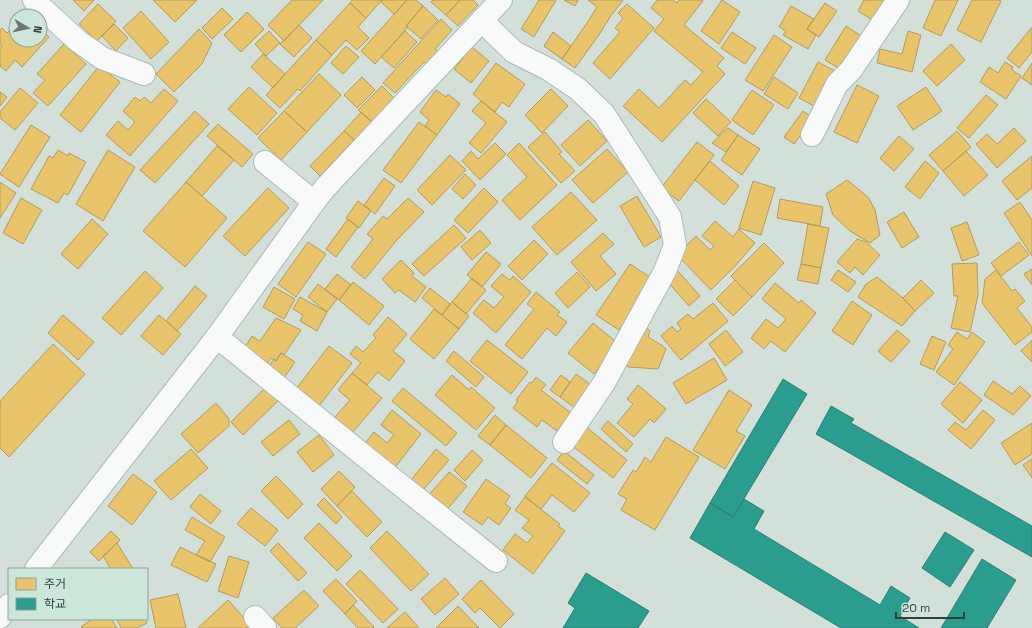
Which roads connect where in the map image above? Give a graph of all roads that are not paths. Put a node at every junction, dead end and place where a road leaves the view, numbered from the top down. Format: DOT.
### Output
graph roads {
  1 [pos="34,0"];
  2 [pos="501,0"];
  3 [pos="898,0"];
  4 [pos="482,20"];
  5 [pos="144,74"];
  6 [pos="812,135"];
  7 [pos="265,162"];
  8 [pos="314,202"];
  9 [pos="217,337"];
  10 [pos="564,442"];
  11 [pos="496,561"];
  12 [pos="37,568"];
  13 [pos="8,606"];
  14 [pos="0,617"];
  1 -- 5 [label="street"];
  2 -- 4 [label="street"];
  3 -- 6 [label="street"];
  4 -- 8 [label="street"];
  4 -- 10 [label="street"];
  7 -- 8 [label="street"];
  8 -- 9 [label="street"];
  9 -- 11 [label="street"];
  9 -- 12 [label="street"];
  13 -- 14 [label="street"];
}
